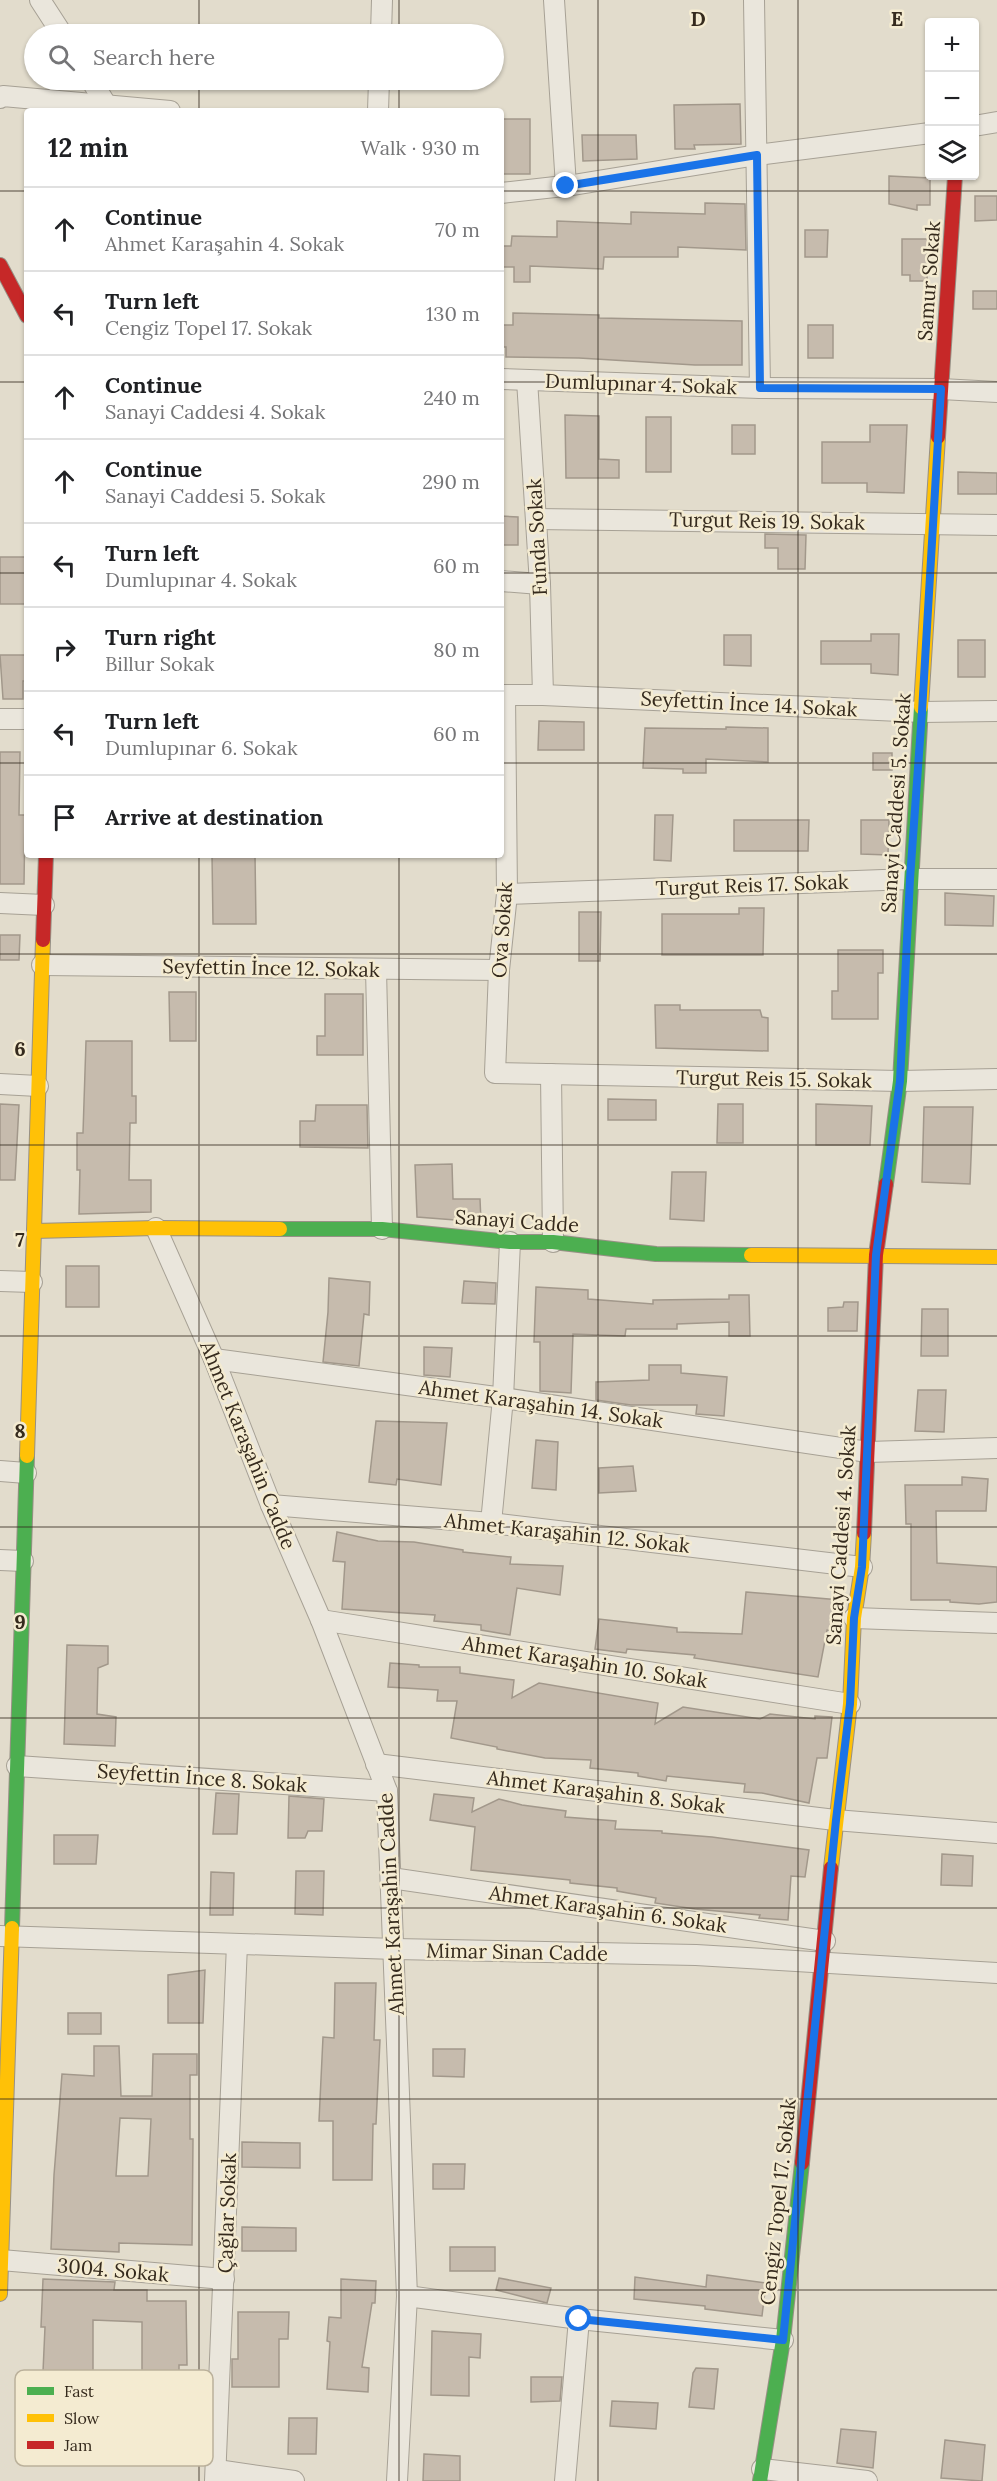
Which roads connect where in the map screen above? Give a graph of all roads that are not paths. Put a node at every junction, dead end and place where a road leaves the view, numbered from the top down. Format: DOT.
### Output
graph roads {
  1 [pos="40,0"];
  2 [pos="382,0"];
  3 [pos="554,0"];
  4 [pos="754,0"];
  5 [pos="56,24"];
  6 [pos="381,24"];
  7 [pos="97,90"];
  8 [pos="379,90"];
  9 [pos="0,98"];
  10 [pos="107,106"];
  11 [pos="132,108"];
  12 [pos="378,108"];
  13 [pos="997,122"];
  14 [pos="979,125"];
  15 [pos="925,134"];
  16 [pos="757,155"];
  17 [pos="955,180"];
  18 [pos="566,186"];
  19 [pos="504,193"];
  20 [pos="0,265"];
  21 [pos="24,310"];
  22 [pos="504,379"];
  23 [pos="527,380"];
  24 [pos="760,388"];
  25 [pos="941,389"];
  26 [pos="997,392"];
  27 [pos="536,519"];
  28 [pos="933,523"];
  29 [pos="997,525"];
  30 [pos="504,581"];
  31 [pos="540,584"];
  32 [pos="504,695"];
  33 [pos="543,695"];
  34 [pos="997,711"];
  35 [pos="922,712"];
  36 [pos="0,719"];
  37 [pos="24,719"];
  38 [pos="504,745"];
  39 [pos="46,858"];
  40 [pos="910,879"];
  41 [pos="997,879"];
  42 [pos="507,894"];
  43 [pos="0,903"];
  44 [pos="44,905"];
  45 [pos="42,964"];
  46 [pos="376,969"];
  47 [pos="499,970"];
  48 [pos="551,1074"];
  49 [pos="997,1078"];
  50 [pos="900,1081"];
  51 [pos="0,1084"];
  52 [pos="38,1086"];
  53 [pos="156,1228"];
  54 [pos="382,1229"];
  55 [pos="34,1231"];
  56 [pos="510,1242"];
  57 [pos="553,1242"];
  58 [pos="876,1255"];
  59 [pos="997,1257"];
  60 [pos="0,1281"];
  61 [pos="32,1282"];
  62 [pos="214,1359"];
  63 [pos="503,1398"];
  64 [pos="997,1448"];
  65 [pos="868,1452"];
  66 [pos="0,1471"];
  67 [pos="26,1473"];
  68 [pos="270,1505"];
  69 [pos="491,1523"];
  70 [pos="0,1560"];
  71 [pos="23,1561"];
  72 [pos="862,1567"];
  73 [pos="854,1618"];
  74 [pos="321,1620"];
  75 [pos="997,1623"];
  76 [pos="850,1704"];
  77 [pos="9,1730"];
  78 [pos="376,1764"];
  79 [pos="17,1766"];
  80 [pos="387,1791"];
  81 [pos="836,1820"];
  82 [pos="997,1833"];
  83 [pos="391,1878"];
  84 [pos="6,1936"];
  85 [pos="825,1941"];
  86 [pos="237,1944"];
  87 [pos="395,1949"];
  88 [pos="823,1961"];
  89 [pos="997,1973"];
  90 [pos="2,2180"];
  91 [pos="1,2260"];
  92 [pos="224,2279"];
  93 [pos="0,2294"];
  94 [pos="407,2296"];
  95 [pos="579,2319"];
  96 [pos="783,2340"];
  97 [pos="761,2475"];
  98 [pos="216,2476"];
  99 [pos="294,2481"];
  100 [pos="397,2481"];
  101 [pos="565,2481"];
  102 [pos="867,2481"];
  1 -- 5 [label="street"];
  2 -- 6 [label="street"];
  3 -- 18 [label="street"];
  4 -- 16 [label="street"];
  7 -- 10 [label="street"];
  8 -- 12 [label="street"];
  9 -- 10 [label="street"];
  10 -- 11 [label="street"];
  13 -- 14 [label="street"];
  15 -- 16 [label="street"];
  16 -- 18 [label="street"];
  16 -- 24 [label="street"];
  17 -- 25 [label="street, Samur Sokak"];
  18 -- 19 [label="street"];
  20 -- 21 [label="street"];
  22 -- 23 [label="street, Dumlupınar 4. Sokak"];
  23 -- 24 [label="street, Dumlupınar 4. Sokak"];
  23 -- 27 [label="street, Funda Sokak"];
  24 -- 25 [label="street, Dumlupınar 4. Sokak"];
  25 -- 26 [label="street, Dumlupınar 4. Sokak"];
  25 -- 28 [label="street, Sanayi Caddesi 5. Sokak"];
  27 -- 28 [label="street, Turgut Reis 19. Sokak"];
  27 -- 31 [label="street, Funda Sokak"];
  28 -- 29 [label="street, Turgut Reis 19. Sokak"];
  28 -- 35 [label="street, Sanayi Caddesi 5. Sokak"];
  30 -- 31 [label="street"];
  31 -- 33 [label="street, Funda Sokak"];
  32 -- 33 [label="street, Seyfettin İnce 14. Sokak"];
  33 -- 35 [label="street, Seyfettin İnce 14. Sokak"];
  34 -- 35 [label="street, Seyfettin İnce 14. Sokak"];
  35 -- 40 [label="street, Sanayi Caddesi 5. Sokak"];
  36 -- 37 [label="street"];
  38 -- 42 [label="street, Ova Sokak"];
  39 -- 44 [label="street"];
  40 -- 41 [label="street, Turgut Reis 17. Sokak"];
  40 -- 42 [label="street, Turgut Reis 17. Sokak"];
  40 -- 50 [label="street, Sanayi Caddesi 5. Sokak"];
  42 -- 47 [label="street, Ova Sokak"];
  43 -- 44 [label="street"];
  44 -- 45 [label="street"];
  45 -- 46 [label="street, Seyfettin İnce 12. Sokak"];
  45 -- 52 [label="street"];
  46 -- 47 [label="street, Seyfettin İnce 12. Sokak"];
  46 -- 54 [label="street"];
  47 -- 48 [label="street, Ova Sokak"];
  48 -- 50 [label="street, Turgut Reis 15. Sokak"];
  48 -- 57 [label="street"];
  49 -- 50 [label="street, Turgut Reis 15. Sokak"];
  50 -- 58 [label="street, Sanayi Caddesi 5. Sokak"];
  51 -- 52 [label="street"];
  52 -- 55 [label="street"];
  53 -- 54 [label="street, Sanayi Cadde"];
  53 -- 55 [label="street, Sanayi Cadde"];
  53 -- 62 [label="street, Ahmet Karaşahin Cadde"];
  54 -- 56 [label="street, Sanayi Cadde"];
  55 -- 61 [label="street"];
  56 -- 57 [label="street, Sanayi Cadde"];
  56 -- 63 [label="street"];
  57 -- 58 [label="street, Sanayi Cadde"];
  58 -- 59 [label="street, Sanayi Cadde"];
  58 -- 65 [label="street, Sanayi Caddesi 4. Sokak"];
  60 -- 61 [label="street"];
  61 -- 67 [label="street"];
  62 -- 63 [label="street, Ahmet Karaşahin 14. Sokak"];
  62 -- 68 [label="street, Ahmet Karaşahin Cadde"];
  63 -- 65 [label="street, Ahmet Karaşahin 14. Sokak"];
  63 -- 69 [label="street"];
  64 -- 65 [label="street, Ahmet Karaşahin 14. Sokak"];
  65 -- 72 [label="street, Sanayi Caddesi 4. Sokak"];
  66 -- 67 [label="street"];
  67 -- 71 [label="street"];
  68 -- 69 [label="street, Ahmet Karaşahin 12. Sokak"];
  68 -- 74 [label="street, Ahmet Karaşahin Cadde"];
  69 -- 72 [label="street, Ahmet Karaşahin 12. Sokak"];
  70 -- 71 [label="street"];
  71 -- 77 [label="street"];
  72 -- 73 [label="street, Sanayi Caddesi 4. Sokak"];
  73 -- 75 [label="street"];
  73 -- 76 [label="street, Sanayi Caddesi 4. Sokak"];
  74 -- 76 [label="street, Ahmet Karaşahin 10. Sokak"];
  74 -- 78 [label="street, Ahmet Karaşahin Cadde"];
  76 -- 81 [label="street, Sanayi Caddesi 4. Sokak"];
  77 -- 79 [label="street"];
  78 -- 80 [label="street, Ahmet Karaşahin Cadde"];
  78 -- 81 [label="street, Ahmet Karaşahin 8. Sokak"];
  79 -- 80 [label="street, Seyfettin İnce 8. Sokak"];
  79 -- 84 [label="street"];
  80 -- 83 [label="street, Ahmet Karaşahin Cadde"];
  81 -- 82 [label="street, Ahmet Karaşahin 8. Sokak"];
  81 -- 85 [label="street, Sanayi Caddesi 4. Sokak"];
  83 -- 85 [label="street, Ahmet Karaşahin 6. Sokak"];
  83 -- 87 [label="street, Ahmet Karaşahin Cadde"];
  84 -- 86 [label="street, Mimar Sinan Cadde"];
  84 -- 90 [label="street"];
  85 -- 88 [label="street, Sanayi Caddesi 4. Sokak"];
  86 -- 87 [label="street, Mimar Sinan Cadde"];
  86 -- 92 [label="street, Çağlar Sokak"];
  87 -- 88 [label="street, Mimar Sinan Cadde"];
  87 -- 94 [label="street, Ahmet Karaşahin Cadde"];
  88 -- 89 [label="street, Mimar Sinan Cadde"];
  88 -- 96 [label="street, Cengiz Topel 17. Sokak"];
  90 -- 91 [label="street"];
  91 -- 92 [label="street, 3004. Sokak"];
  91 -- 93 [label="street"];
  92 -- 98 [label="street, Çağlar Sokak"];
  94 -- 95 [label="street"];
  94 -- 100 [label="street, Ahmet Karaşahin Cadde"];
  95 -- 96 [label="street"];
  95 -- 101 [label="street"];
  96 -- 97 [label="street, Cengiz Topel 17. Sokak"];
  97 -- 102 [label="street"];
  98 -- 99 [label="street"];
}
